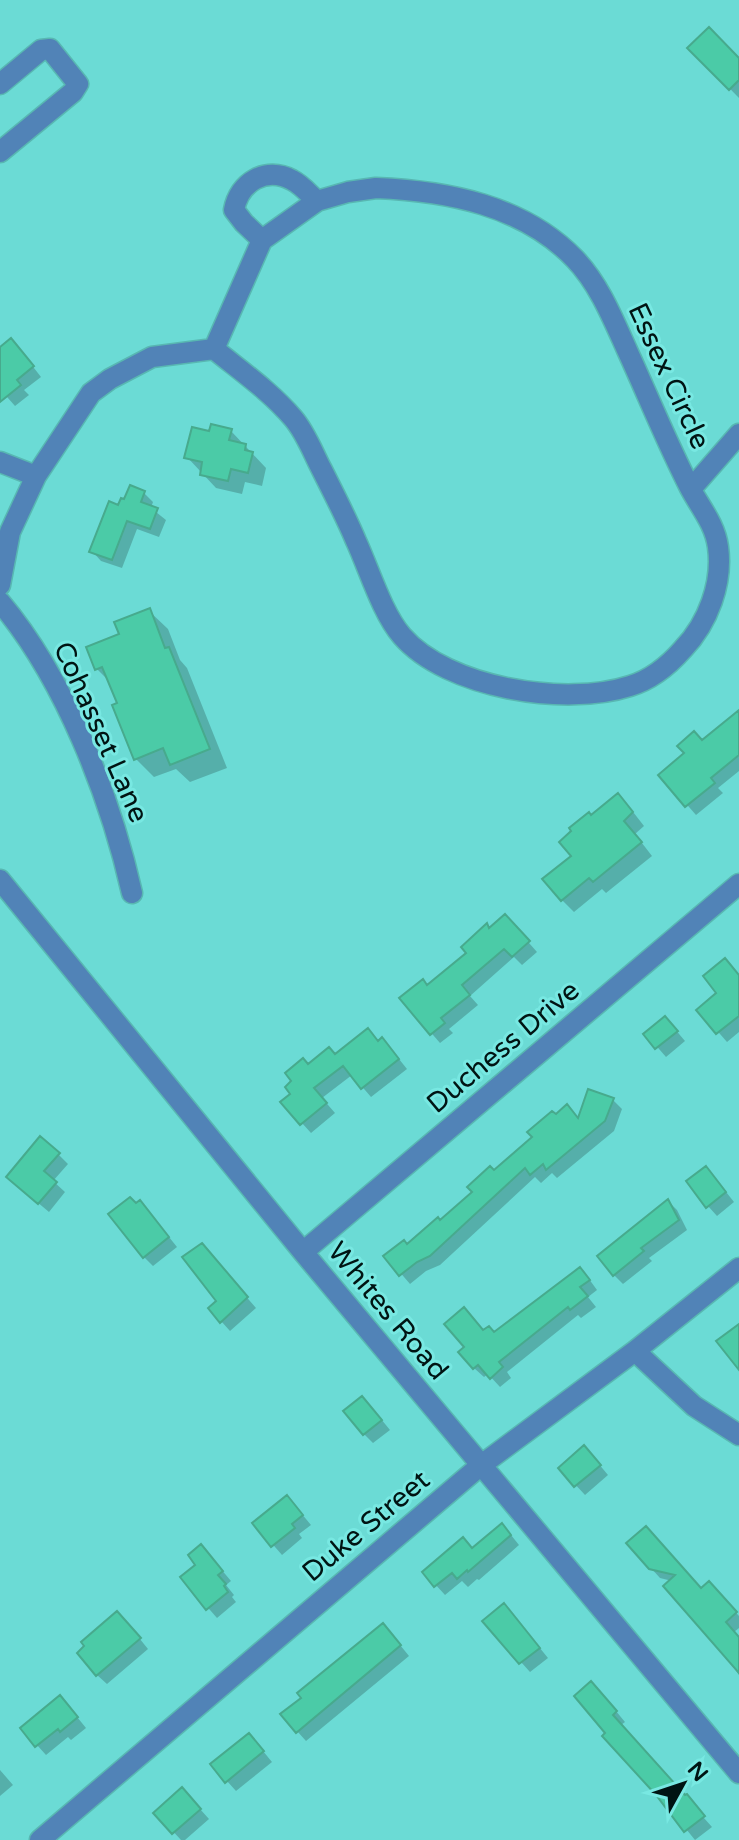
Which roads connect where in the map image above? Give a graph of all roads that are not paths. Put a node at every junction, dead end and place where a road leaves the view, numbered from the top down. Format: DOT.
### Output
graph roads {
  1 [pos="0,84"];
  2 [pos="0,152"];
  3 [pos="317,201"];
  4 [pos="262,240"];
  5 [pos="214,349"];
  6 [pos="739,434"];
  7 [pos="0,462"];
  8 [pos="36,476"];
  9 [pos="691,489"];
  10 [pos="5,529"];
  11 [pos="0,585"];
  12 [pos="0,602"];
  13 [pos="0,880"];
  14 [pos="739,884"];
  15 [pos="132,893"];
  16 [pos="303,1252"];
  17 [pos="739,1268"];
  18 [pos="635,1351"];
  19 [pos="739,1435"];
  20 [pos="480,1466"];
  21 [pos="739,1773"];
  22 [pos="40,1840"];
  1 -- 2 [label="street"];
  3 -- 4 [label="street, Essex Circle"];
  3 -- 4 [label="street"];
  3 -- 9 [label="street, Essex Circle"];
  4 -- 5 [label="street"];
  5 -- 8 [label="street"];
  5 -- 9 [label="street, Essex Circle"];
  6 -- 9 [label="street"];
  7 -- 8 [label="street"];
  8 -- 10 [label="street"];
  10 -- 11 [label="street"];
  12 -- 15 [label="street, Cohasset Lane"];
  13 -- 16 [label="street, Whites Road"];
  14 -- 16 [label="street, Duchess Drive"];
  16 -- 20 [label="street, Whites Road"];
  17 -- 18 [label="street, Duke Street"];
  18 -- 19 [label="street"];
  18 -- 20 [label="street, Duke Street"];
  20 -- 21 [label="street, Whites Road"];
  20 -- 22 [label="street, Duke Street"];
}
